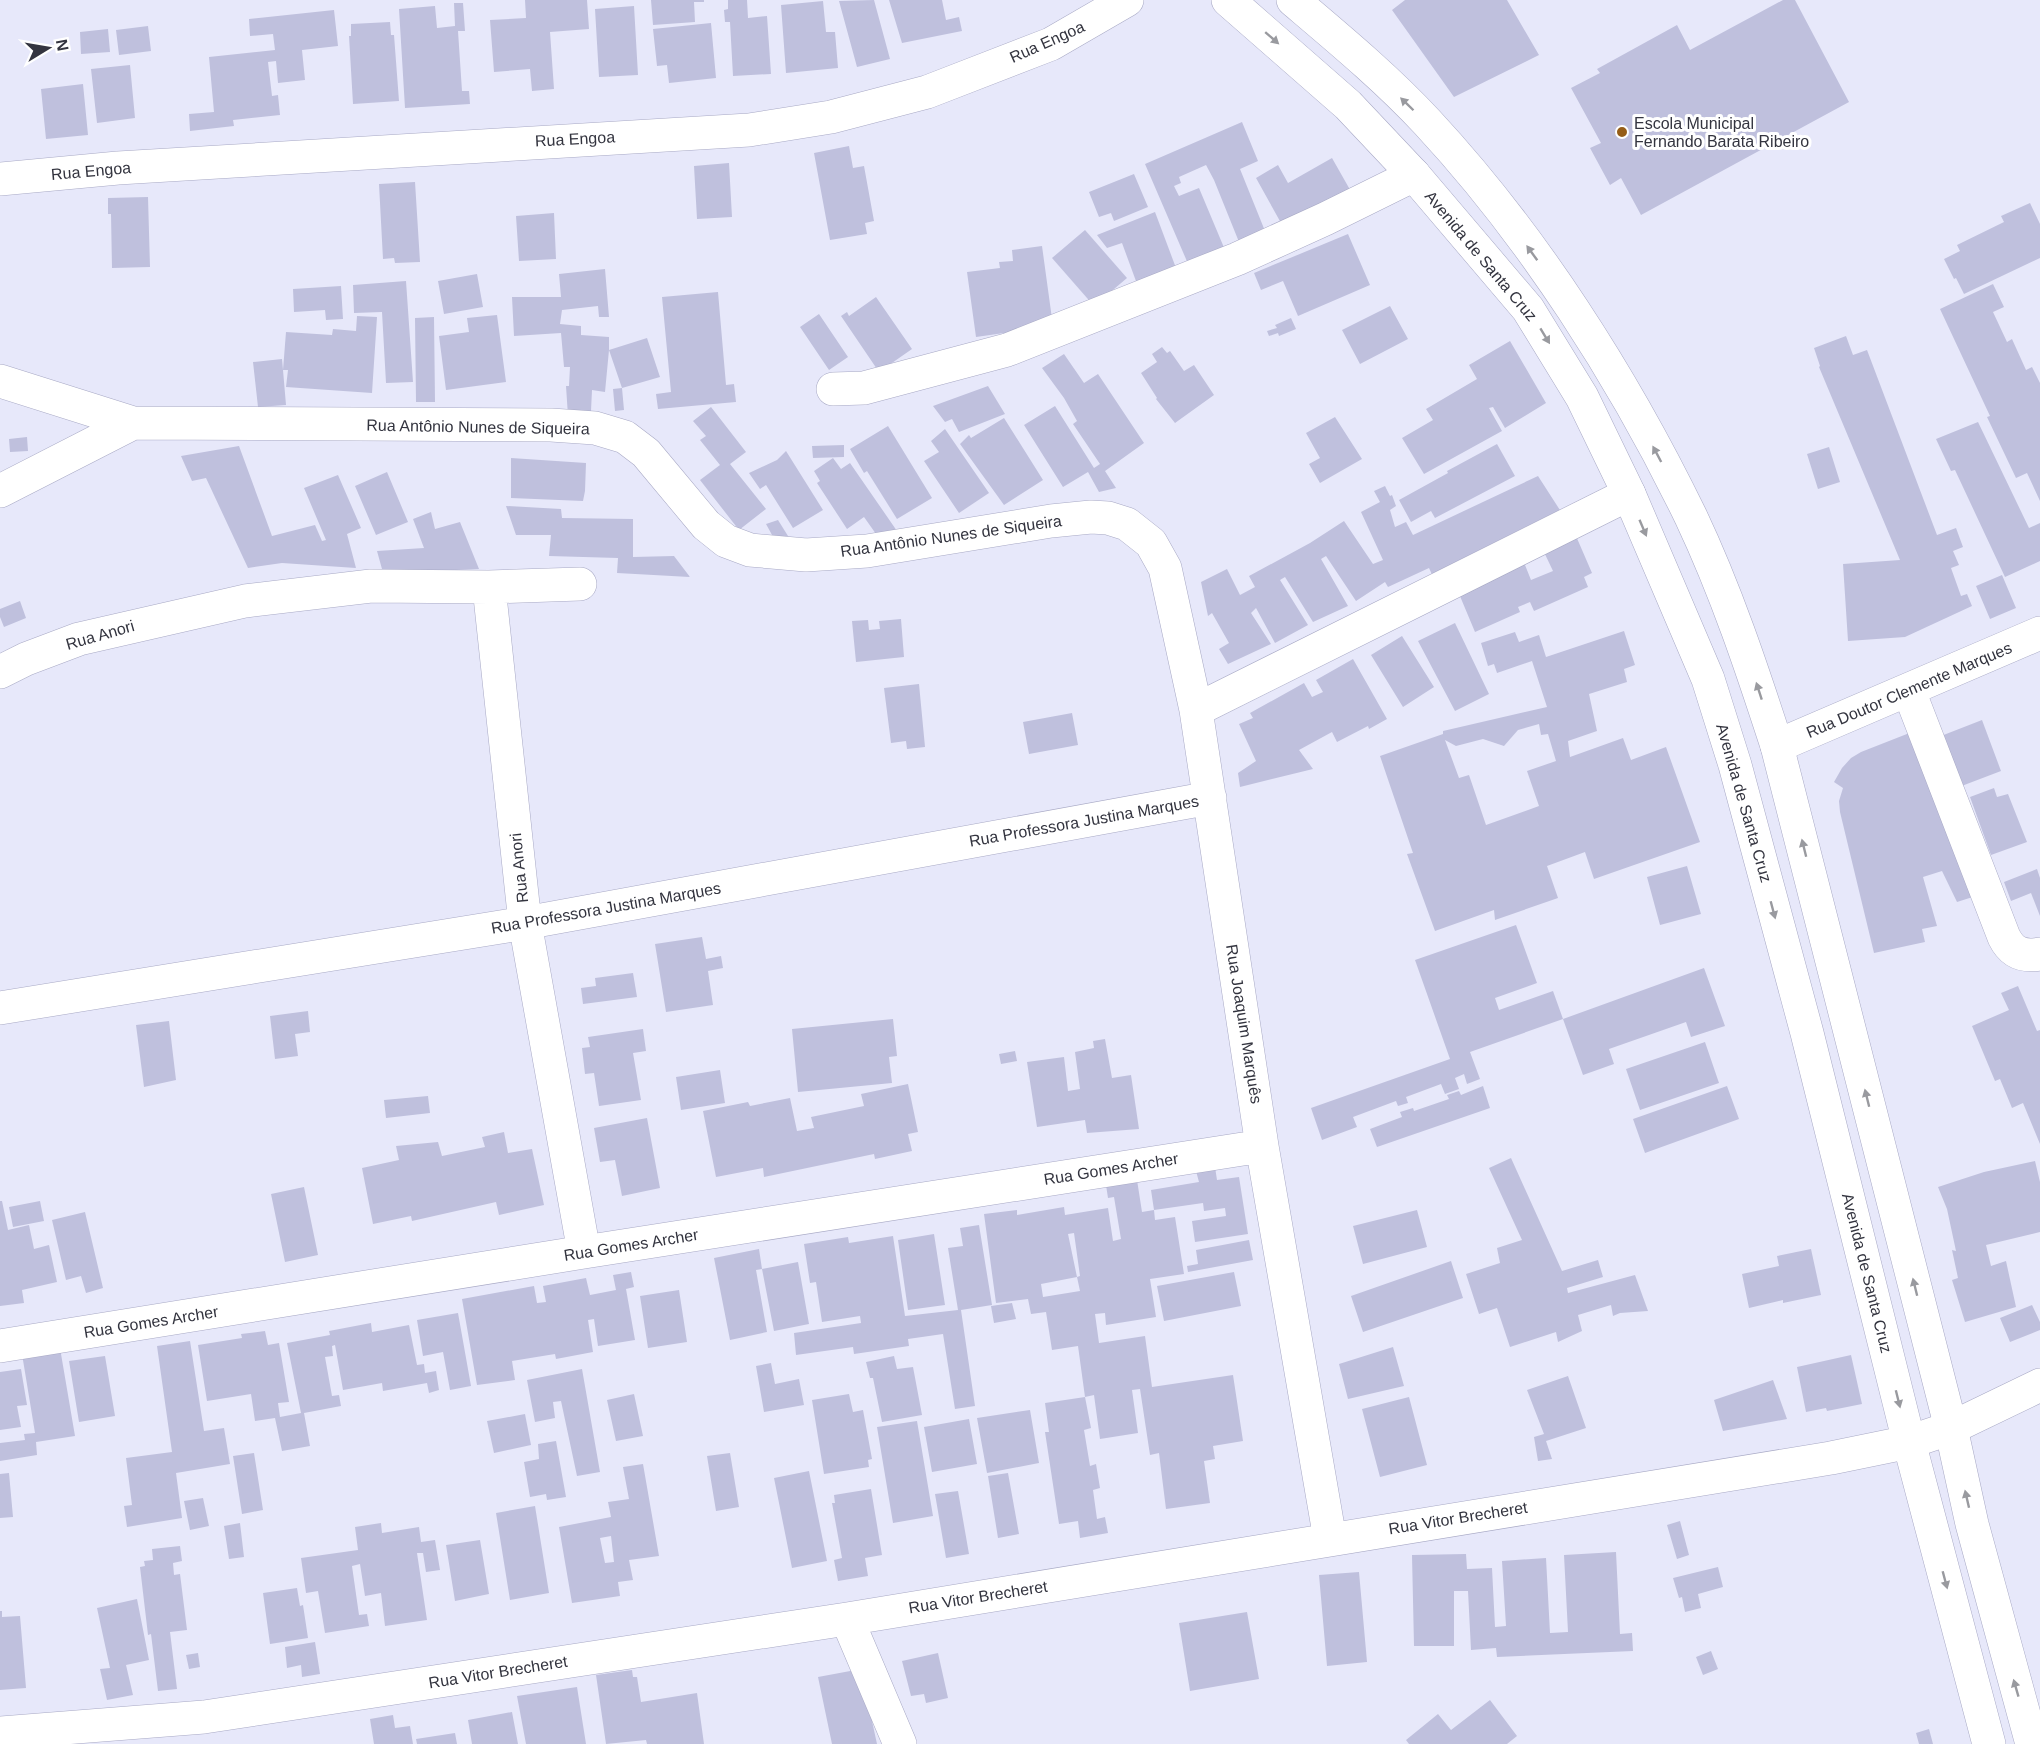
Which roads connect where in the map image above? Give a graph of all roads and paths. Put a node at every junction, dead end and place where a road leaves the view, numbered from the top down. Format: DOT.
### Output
graph roads {
  1 [pos="1127,0"];
  2 [pos="1228,0"];
  3 [pos="1293,0"];
  4 [pos="1414,175"];
  5 [pos="0,179"];
  6 [pos="0,381"];
  7 [pos="833,389"];
  8 [pos="133,423"];
  9 [pos="0,491"];
  10 [pos="1629,494"];
  11 [pos="1127,524"];
  12 [pos="580,584"];
  13 [pos="489,587"];
  14 [pos="2040,633"];
  15 [pos="0,672"];
  16 [pos="1909,691"];
  17 [pos="1196,710"];
  18 [pos="1778,746"];
  19 [pos="1210,798"];
  20 [pos="525,923"];
  21 [pos="2040,954"];
  22 [pos="0,1008"];
  23 [pos="1262,1146"];
  24 [pos="584,1252"];
  25 [pos="0,1346"];
  26 [pos="2040,1385"];
  27 [pos="1951,1428"];
  28 [pos="1909,1442"];
  29 [pos="1330,1539"];
  30 [pos="847,1619"];
  31 [pos="205,1731"];
  32 [pos="0,1733"];
  33 [pos="900,1744"];
  34 [pos="1989,1744"];
  35 [pos="2032,1744"];
  1 -- 5 [label="street, Rua Engoa"];
  2 -- 4 [label="street, Avenida de Santa Cruz, one-way"];
  18 -- 3 [label="street, one-way"];
  4 -- 7 [label="street"];
  4 -- 10 [label="street, Avenida de Santa Cruz, one-way"];
  6 -- 8 [label="street, Rua Antônio Nunes de Siqueira"];
  8 -- 9 [label="street"];
  8 -- 11 [label="street, Rua Antônio Nunes de Siqueira"];
  10 -- 17 [label="street"];
  10 -- 28 [label="street, Avenida de Santa Cruz, one-way"];
  11 -- 17 [label="street, Rua Joaquim Marquês"];
  12 -- 13 [label="street, Rua Anori"];
  13 -- 15 [label="street, Rua Anori"];
  13 -- 20 [label="street, Rua Anori"];
  14 -- 16 [label="street, Rua Doutor Clemente Marques"];
  16 -- 18 [label="street, Rua Doutor Clemente Marques"];
  16 -- 21 [label="street"];
  17 -- 19 [label="street, Rua Joaquim Marquês"];
  27 -- 18 [label="street, one-way"];
  19 -- 20 [label="street, Rua Professora Justina Marques"];
  19 -- 23 [label="street, Rua Joaquim Marquês"];
  20 -- 22 [label="street, Rua Professora Justina Marques"];
  20 -- 24 [label="street, Rua Anori"];
  23 -- 24 [label="street, Rua Gomes Archer"];
  23 -- 29 [label="street, Rua Joaquim Marquês"];
  24 -- 25 [label="street, Rua Gomes Archer"];
  26 -- 27 [label="street, Rua Vitor Brecheret"];
  27 -- 28 [label="street, Rua Vitor Brecheret"];
  35 -- 27 [label="street, one-way"];
  28 -- 29 [label="street, Rua Vitor Brecheret"];
  28 -- 34 [label="street, Avenida de Santa Cruz, one-way"];
  29 -- 30 [label="street, Rua Vitor Brecheret"];
  30 -- 31 [label="street, Rua Vitor Brecheret"];
  30 -- 33 [label="street"];
  31 -- 32 [label="street, Rua Vitor Brecheret"];
}
